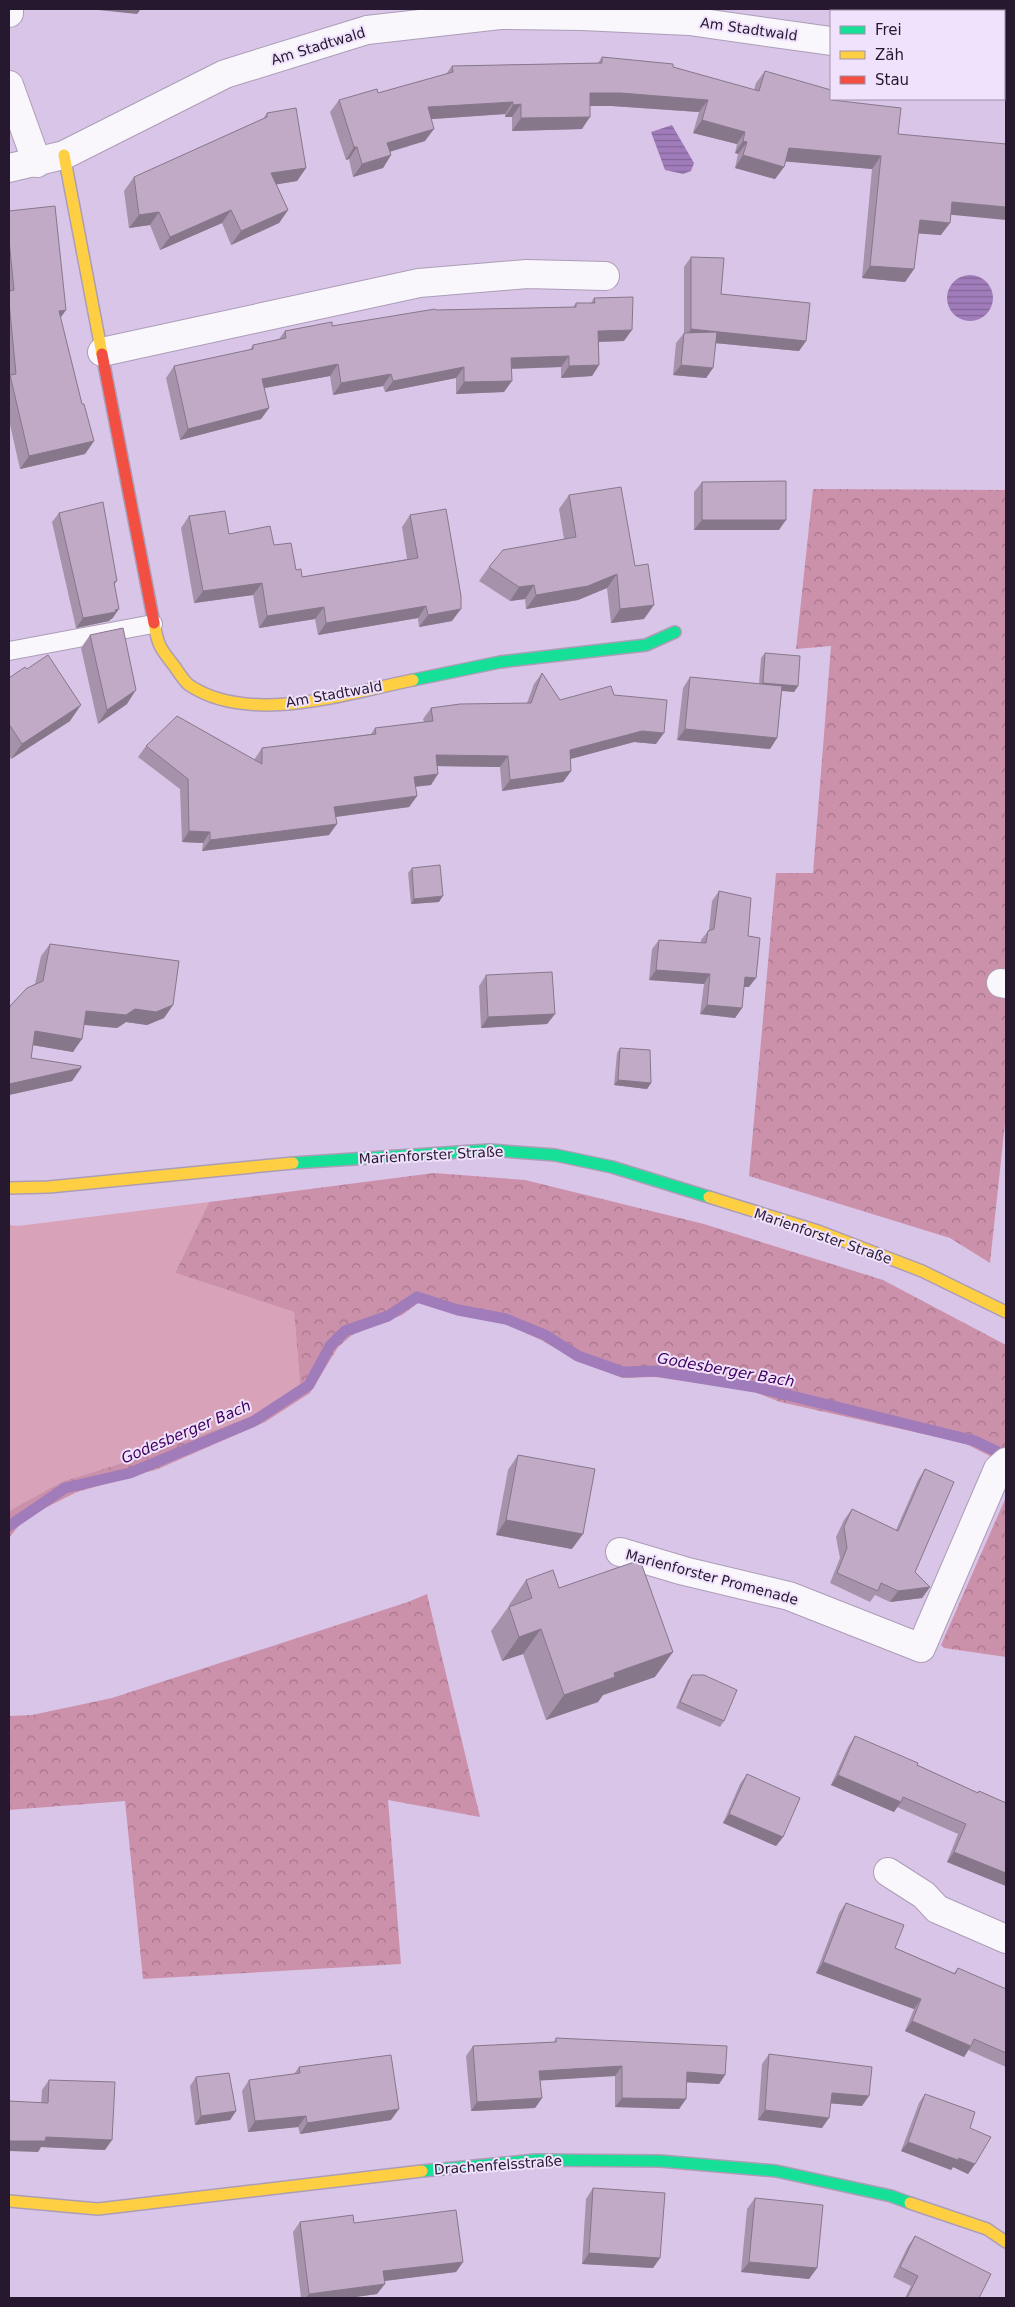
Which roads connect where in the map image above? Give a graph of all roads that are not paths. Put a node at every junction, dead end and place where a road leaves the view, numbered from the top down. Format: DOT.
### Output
graph roads {
  1 [pos="10,9"];
  2 [pos="9,13"];
  3 [pos="830,41"];
  4 [pos="9,85"];
  5 [pos="64,155"];
  6 [pos="37,163"];
  7 [pos="9,168"];
  8 [pos="605,276"];
  9 [pos="102,352"];
  10 [pos="153,624"];
  11 [pos="675,632"];
  12 [pos="9,651"];
  13 [pos="9,1188"];
  14 [pos="1006,1312"];
  15 [pos="1002,1466"];
  16 [pos="620,1552"];
  17 [pos="888,1872"];
  18 [pos="1006,1938"];
  19 [pos="9,2201"];
  20 [pos="1006,2242"];
  1 -- 2 [label="street"];
  3 -- 5 [label="street, Am Stadtwald"];
  4 -- 6 [label="street"];
  5 -- 6 [label="street, Am Stadtwald"];
  5 -- 9 [label="street, Am Stadtwald"];
  6 -- 7 [label="street, Am Stadtwald"];
  8 -- 9 [label="street"];
  9 -- 10 [label="street, Am Stadtwald"];
  10 -- 11 [label="street, Am Stadtwald"];
  10 -- 12 [label="lane"];
  13 -- 14 [label="street, Marienforster Straße"];
  15 -- 16 [label="street, Marienforster Promenade"];
  17 -- 18 [label="street"];
  19 -- 20 [label="street, Drachenfelsstraße"];
}
